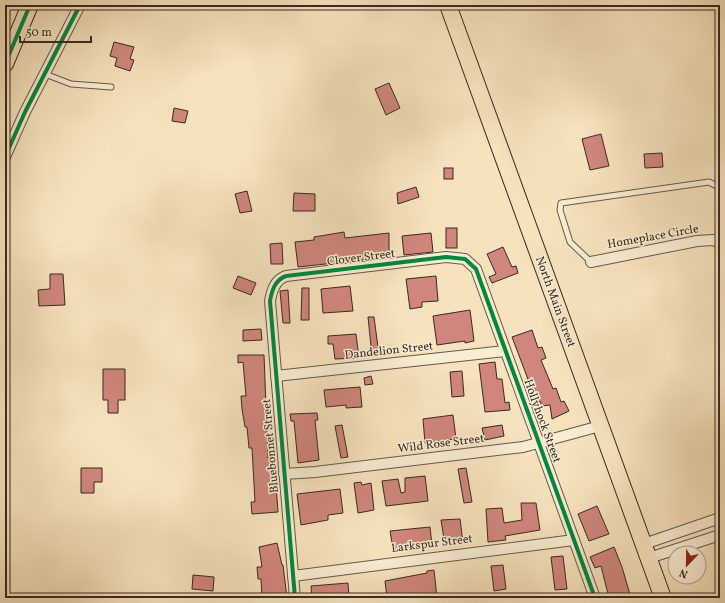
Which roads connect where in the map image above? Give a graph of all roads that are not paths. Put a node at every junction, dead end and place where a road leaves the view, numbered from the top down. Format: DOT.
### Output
graph roads {
  1 [pos="30,5"];
  2 [pos="80,5"];
  3 [pos="448,5"];
  4 [pos="5,63"];
  5 [pos="45,74"];
  6 [pos="111,87"];
  7 [pos="5,157"];
  8 [pos="720,191"];
  9 [pos="720,243"];
  10 [pos="460,258"];
  11 [pos="591,262"];
  12 [pos="272,291"];
  13 [pos="505,351"];
  14 [pos="276,376"];
  15 [pos="600,426"];
  16 [pos="540,442"];
  17 [pos="284,474"];
  18 [pos="720,518"];
  19 [pos="694,527"];
  20 [pos="720,535"];
  21 [pos="574,540"];
  22 [pos="698,541"];
  23 [pos="647,551"];
  24 [pos="293,576"];
  25 [pos="295,598"];
  26 [pos="596,598"];
  27 [pos="663,598"];
  1 -- 4 [label="main road"];
  2 -- 5 [label="street"];
  3 -- 15 [label="main road, North Main Street"];
  5 -- 6 [label="lane"];
  5 -- 7 [label="street"];
  8 -- 11 [label="lane"];
  9 -- 11 [label="street, Homeplace Circle"];
  10 -- 12 [label="street, Clover Street"];
  10 -- 13 [label="street, Hollyhock Street"];
  12 -- 14 [label="street, Bluebonnet Street"];
  13 -- 14 [label="street, Dandelion Street"];
  13 -- 16 [label="street, Hollyhock Street"];
  14 -- 17 [label="street, Bluebonnet Street"];
  15 -- 16 [label="street, Wild Rose Street"];
  15 -- 23 [label="main road, North Main Street"];
  16 -- 17 [label="street, Wild Rose Street"];
  16 -- 21 [label="street, Hollyhock Street"];
  17 -- 24 [label="street, Bluebonnet Street"];
  18 -- 19 [label="street"];
  19 -- 22 [label="street"];
  19 -- 23 [label="street"];
  20 -- 22 [label="street"];
  21 -- 24 [label="street, Larkspur Street"];
  21 -- 26 [label="street, Hollyhock Street"];
  22 -- 23 [label="street"];
  23 -- 27 [label="main road, North Main Street"];
  24 -- 25 [label="street, Bluebonnet Street"];
}
